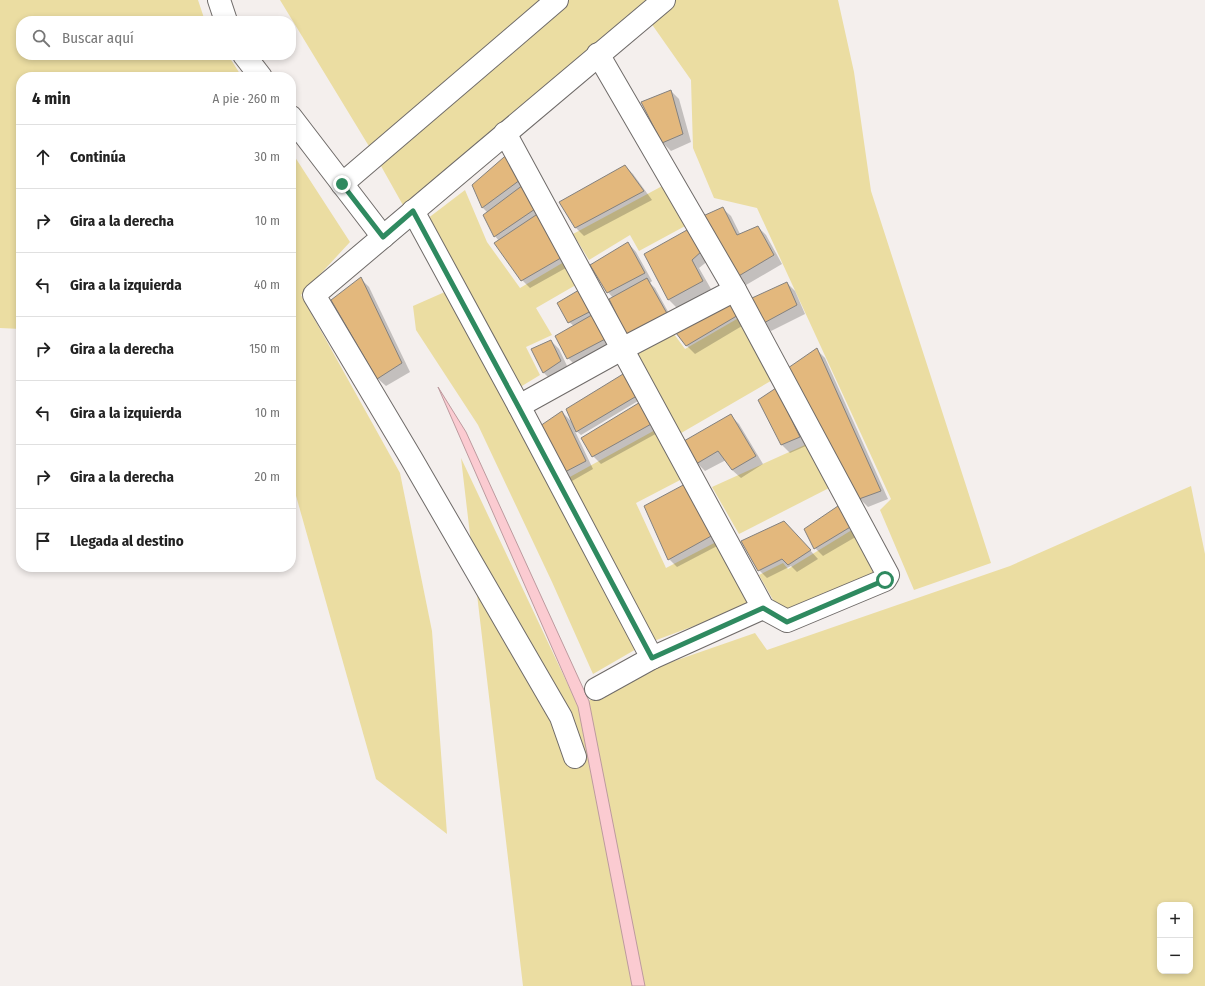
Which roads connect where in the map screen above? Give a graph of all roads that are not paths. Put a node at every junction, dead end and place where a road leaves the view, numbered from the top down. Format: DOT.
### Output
graph roads {
  1 [pos="219,0"];
  2 [pos="557,0"];
  3 [pos="658,2"];
  4 [pos="224,16"];
  5 [pos="598,54"];
  6 [pos="248,60"];
  7 [pos="257,72"];
  8 [pos="296,124"];
  9 [pos="505,133"];
  10 [pos="342,184"];
  11 [pos="413,211"];
  12 [pos="383,237"];
  13 [pos="735,290"];
  14 [pos="622,349"];
  15 [pos="518,406"];
  16 [pos="763,608"];
  17 [pos="652,658"];
  18 [pos="596,689"];
  19 [pos="575,757"];
  1 -- 4 [label="street"];
  2 -- 10 [label="street"];
  3 -- 5 [label="street"];
  5 -- 9 [label="street"];
  5 -- 13 [label="street"];
  6 -- 7 [label="street"];
  8 -- 10 [label="street"];
  9 -- 11 [label="street"];
  9 -- 14 [label="street"];
  10 -- 12 [label="street"];
  11 -- 12 [label="street"];
  11 -- 15 [label="street"];
  12 -- 19 [label="street"];
  13 -- 14 [label="street"];
  13 -- 16 [label="street"];
  14 -- 15 [label="street"];
  14 -- 16 [label="street"];
  15 -- 17 [label="street"];
  16 -- 17 [label="street"];
  17 -- 18 [label="street"];
}
